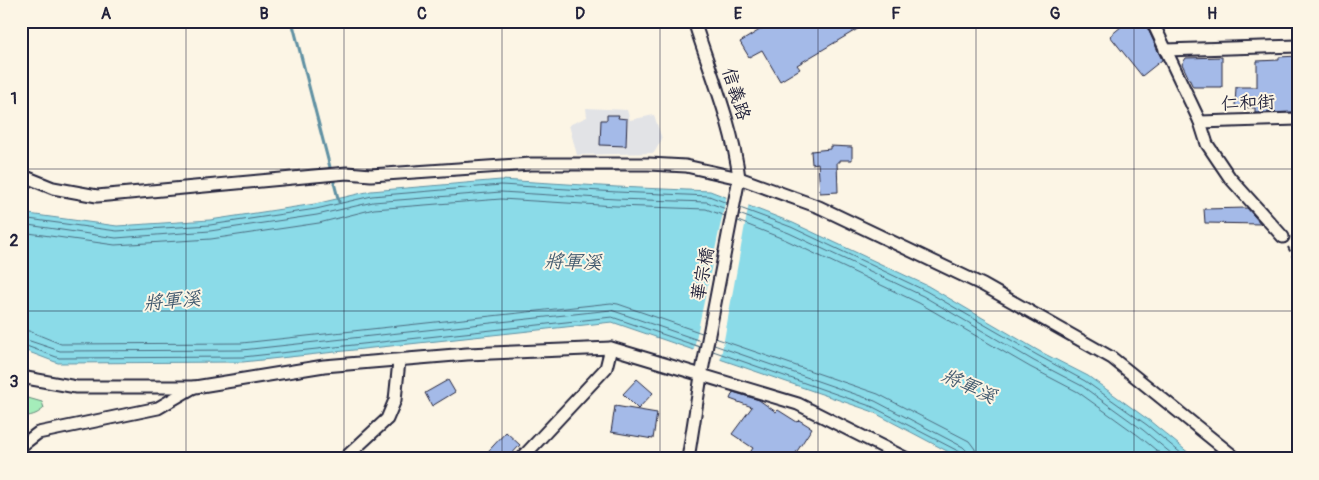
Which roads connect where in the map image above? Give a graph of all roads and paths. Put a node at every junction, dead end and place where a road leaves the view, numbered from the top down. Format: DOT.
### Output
graph roads {
  1 [pos="694,21"];
  2 [pos="1152,21"];
  3 [pos="1298,46"];
  4 [pos="1165,50"];
  5 [pos="1298,119"];
  6 [pos="1200,122"];
  7 [pos="21,175"];
  8 [pos="739,178"];
  9 [pos="1283,237"];
  10 [pos="1298,267"];
  11 [pos="610,348"];
  12 [pos="399,361"];
  13 [pos="702,376"];
  14 [pos="21,377"];
  15 [pos="195,387"];
  16 [pos="21,446"];
  17 [pos="344,459"];
  18 [pos="521,459"];
  19 [pos="688,459"];
  20 [pos="907,459"];
  21 [pos="1237,459"];
  1 -- 8 [label="street, 信義路"];
  2 -- 4 [label="street"];
  3 -- 4 [label="street"];
  4 -- 6 [label="street"];
  5 -- 6 [label="street, 仁和街"];
  6 -- 9 [label="street"];
  7 -- 8 [label="street"];
  8 -- 13 [label="street, 華宗橋"];
  8 -- 21 [label="street"];
  9 -- 10 [label="path"];
  11 -- 12 [label="street"];
  11 -- 13 [label="street"];
  11 -- 18 [label="street"];
  12 -- 15 [label="street"];
  12 -- 17 [label="street"];
  13 -- 19 [label="street, 華宗橋"];
  13 -- 20 [label="street"];
  14 -- 15 [label="street"];
  15 -- 16 [label="street"];
}
